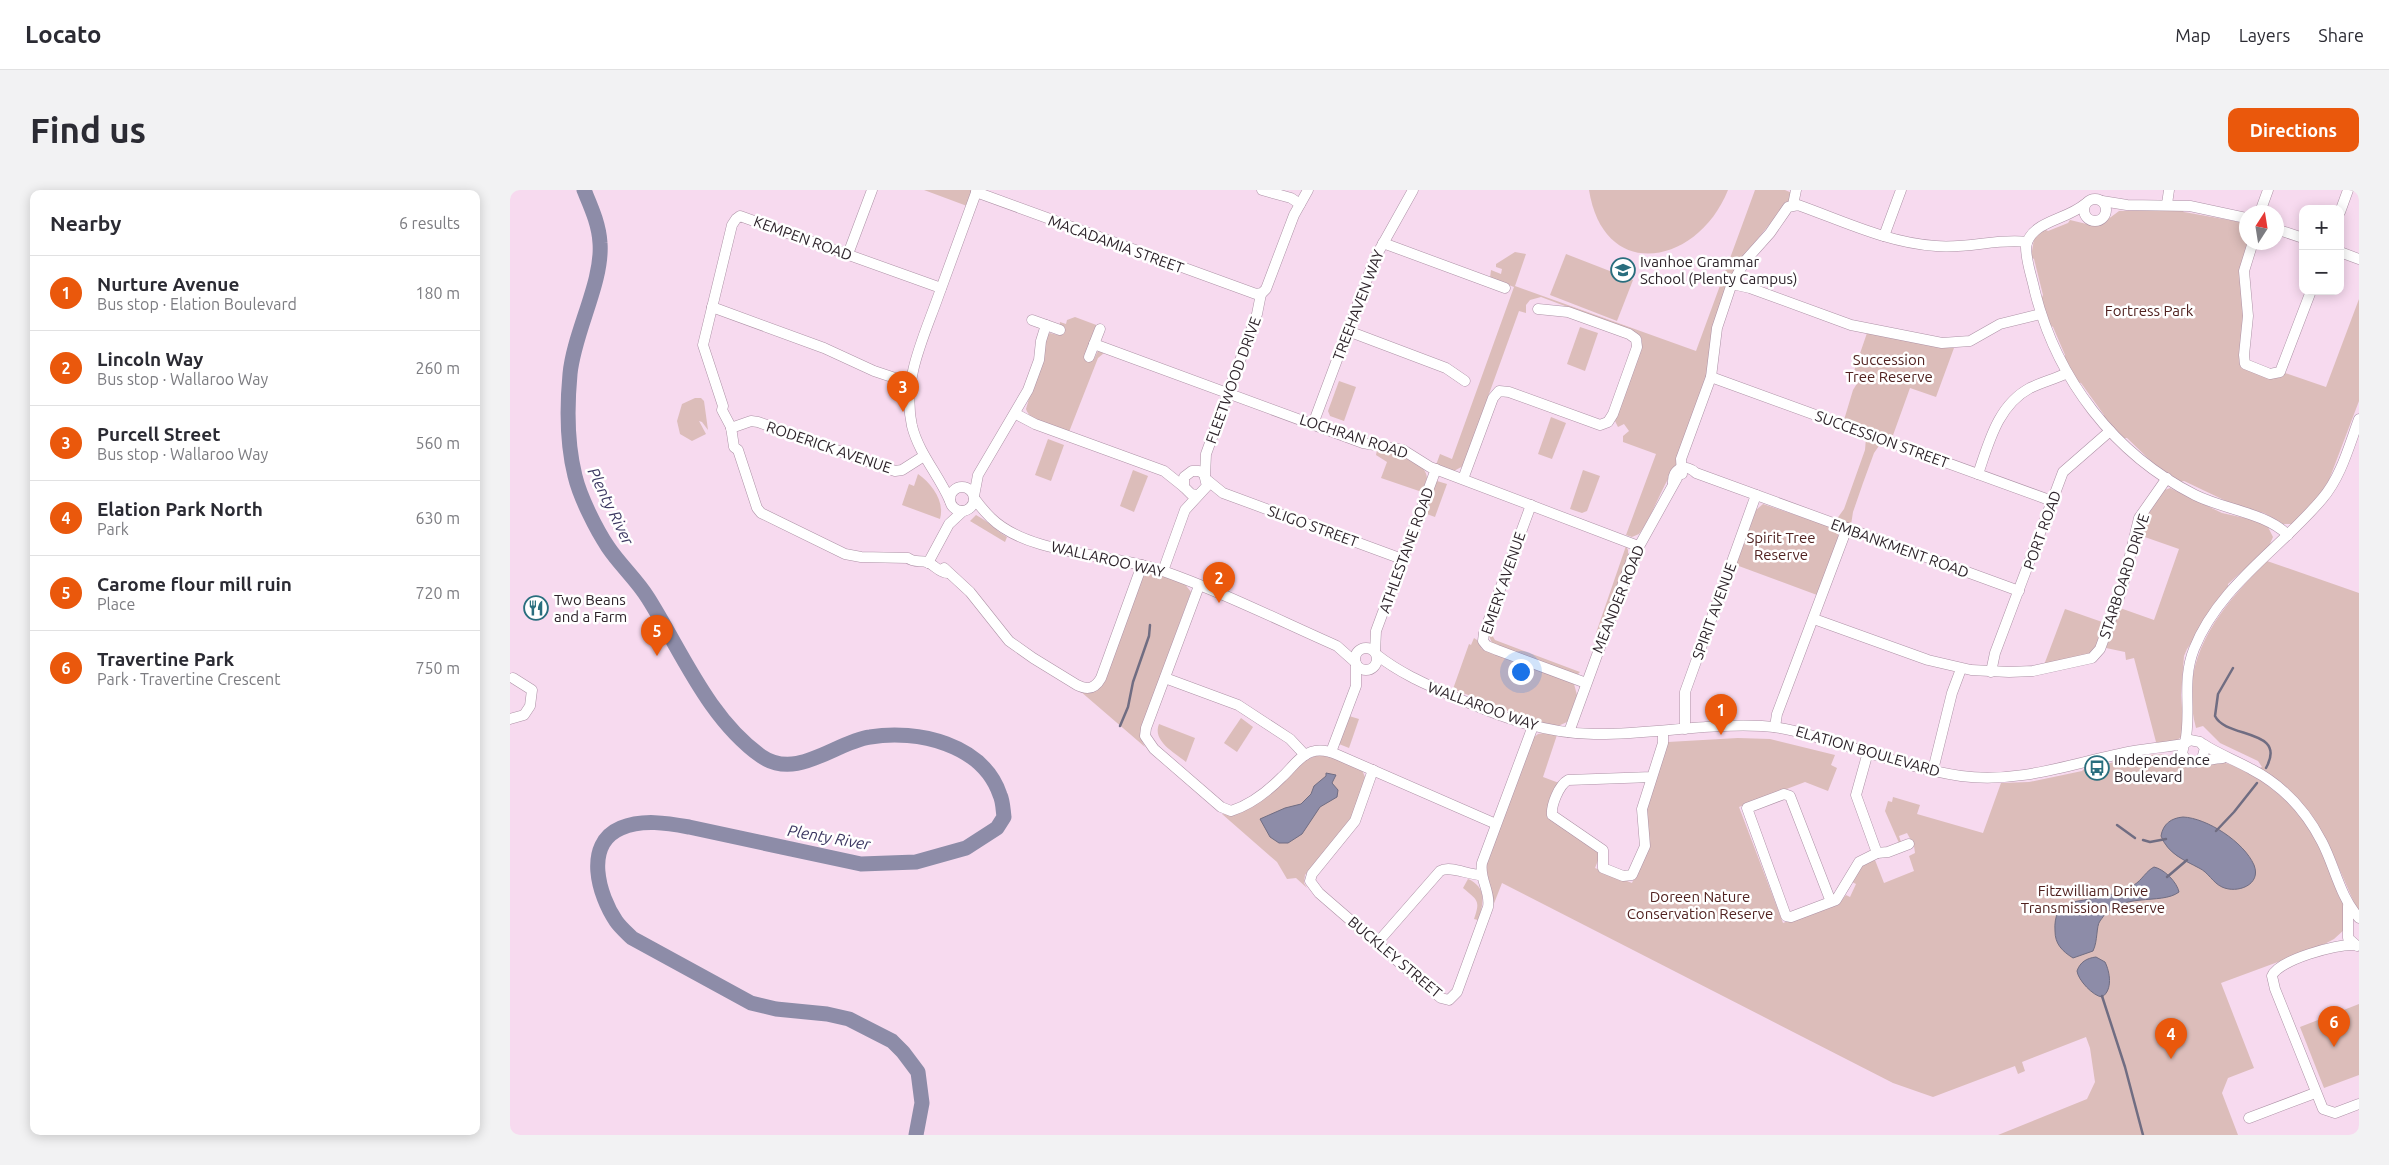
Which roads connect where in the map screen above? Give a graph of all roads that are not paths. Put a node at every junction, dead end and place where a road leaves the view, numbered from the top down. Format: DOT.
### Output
graph roads {
  1 [pos="872,190"];
  2 [pos="1262,190"];
  3 [pos="1308,190"];
  4 [pos="1413,190"];
  5 [pos="1797,190"];
  6 [pos="1901,190"];
  7 [pos="2088,190"];
  8 [pos="2093,190"];
  9 [pos="2169,190"];
  10 [pos="2268,190"];
  11 [pos="2348,190"];
  12 [pos="977,191"];
  13 [pos="2101,200"];
  14 [pos="1296,202"];
  15 [pos="2086,203"];
  16 [pos="2168,204"];
  17 [pos="1795,205"];
  18 [pos="2126,205"];
  19 [pos="2263,205"];
  20 [pos="2343,205"];
  21 [pos="2104,216"];
  22 [pos="2239,216"];
  23 [pos="2066,217"];
  24 [pos="2088,219"];
  25 [pos="2284,232"];
  26 [pos="1884,236"];
  27 [pos="2299,237"];
  28 [pos="2027,242"];
  29 [pos="1383,243"];
  30 [pos="2251,250"];
  31 [pos="2344,253"];
  32 [pos="848,254"];
  33 [pos="2359,259"];
  34 [pos="1733,282"];
  35 [pos="941,288"];
  36 [pos="1505,288"];
  37 [pos="1258,294"];
  38 [pos="2309,295"];
  39 [pos="712,307"];
  40 [pos="1538,309"];
  41 [pos="2041,314"];
  42 [pos="1032,320"];
  43 [pos="1046,325"];
  44 [pos="1060,330"];
  45 [pos="1100,330"];
  46 [pos="1348,331"];
  47 [pos="1094,344"];
  48 [pos="1089,358"];
  49 [pos="2067,373"];
  50 [pos="1711,377"];
  51 [pos="1465,381"];
  52 [pos="910,383"];
  53 [pos="1228,393"];
  54 [pos="1016,414"];
  55 [pos="2359,419"];
  56 [pos="1313,424"];
  57 [pos="734,427"];
  58 [pos="2110,432"];
  59 [pos="1206,454"];
  60 [pos="924,456"];
  61 [pos="1436,469"];
  62 [pos="1686,471"];
  63 [pos="1164,472"];
  64 [pos="1191,472"];
  65 [pos="1978,474"];
  66 [pos="978,475"];
  67 [pos="938,477"];
  68 [pos="1206,478"];
  69 [pos="2167,478"];
  70 [pos="1463,479"];
  71 [pos="960,487"];
  72 [pos="1185,489"];
  73 [pos="1223,493"];
  74 [pos="1199,494"];
  75 [pos="1756,495"];
  76 [pos="974,497"];
  77 [pos="2052,501"];
  78 [pos="950,502"];
  79 [pos="1531,505"];
  80 [pos="1185,510"];
  81 [pos="964,511"];
  82 [pos="990,518"];
  83 [pos="949,524"];
  84 [pos="1847,528"];
  85 [pos="2285,538"];
  86 [pos="1638,546"];
  87 [pos="1402,559"];
  88 [pos="929,560"];
  89 [pos="1142,565"];
  90 [pos="1163,571"];
  91 [pos="1199,586"];
  92 [pos="2019,591"];
  93 [pos="1814,619"];
  94 [pos="1376,630"];
  95 [pos="1337,646"];
  96 [pos="1361,648"];
  97 [pos="1376,653"];
  98 [pos="1355,663"];
  99 [pos="1958,668"];
  100 [pos="1370,669"];
  101 [pos="1398,671"];
  102 [pos="1995,672"];
  103 [pos="513,678"];
  104 [pos="1165,678"];
  105 [pos="1586,683"];
  106 [pos="1356,686"];
  107 [pos="510,719"];
  108 [pos="2188,720"];
  109 [pos="1533,726"];
  110 [pos="1777,727"];
  111 [pos="1685,730"];
  112 [pos="1664,731"];
  113 [pos="1571,733"];
  114 [pos="2201,743"];
  115 [pos="2184,744"];
  116 [pos="2162,748"];
  117 [pos="1331,752"];
  118 [pos="1868,752"];
  119 [pos="1305,755"];
  120 [pos="2183,757"];
  121 [pos="2227,758"];
  122 [pos="2202,760"];
  123 [pos="1374,770"];
  124 [pos="1933,770"];
  125 [pos="1652,778"];
  126 [pos="1496,824"];
  127 [pos="1910,844"];
  128 [pos="1877,853"];
  129 [pos="1481,875"];
  130 [pos="1831,902"];
  131 [pos="2348,904"];
  132 [pos="2359,918"];
  133 [pos="2359,922"];
  134 [pos="2348,931"];
  135 [pos="1377,943"];
  136 [pos="2333,946"];
  137 [pos="2357,947"];
  138 [pos="2315,1093"];
  139 [pos="2359,1104"];
  140 [pos="2249,1118"];
  1 -- 32 [label="street"];
  2 -- 14 [label="street"];
  3 -- 14 [label="street, FLEETWOOD DRIVE"];
  4 -- 29 [label="street, TREEHAVEN WAY"];
  5 -- 17 [label="street"];
  6 -- 26 [label="street"];
  7 -- 15 [label="street"];
  8 -- 13 [label="street"];
  9 -- 16 [label="street"];
  10 -- 19 [label="street"];
  11 -- 20 [label="street"];
  12 -- 35 [label="street"];
  12 -- 37 [label="street, MACADAMIA STREET"];
  13 -- 15 [label="street"];
  13 -- 18 [label="street"];
  13 -- 21 [label="street"];
  14 -- 37 [label="street, FLEETWOOD DRIVE"];
  15 -- 23 [label="street"];
  15 -- 24 [label="street"];
  16 -- 18 [label="street"];
  16 -- 22 [label="street"];
  17 -- 26 [label="street"];
  17 -- 34 [label="street, MEANDER ROAD"];
  18 -- 21 [label="street"];
  21 -- 24 [label="street"];
  23 -- 24 [label="street"];
  23 -- 28 [label="street"];
  25 -- 27 [label="street"];
  26 -- 28 [label="street"];
  28 -- 41 [label="street"];
  29 -- 36 [label="street"];
  29 -- 46 [label="street, TREEHAVEN WAY"];
  30 -- 38 [label="street"];
  31 -- 33 [label="street"];
  32 -- 35 [label="street, KEMPEN ROAD"];
  32 -- 39 [label="street, KEMPEN ROAD"];
  34 -- 41 [label="street"];
  34 -- 50 [label="street, MEANDER ROAD"];
  35 -- 52 [label="street"];
  37 -- 53 [label="street, FLEETWOOD DRIVE"];
  39 -- 52 [label="street"];
  39 -- 57 [label="street, KEMPEN ROAD"];
  40 -- 70 [label="street"];
  41 -- 49 [label="street"];
  42 -- 43 [label="street"];
  43 -- 44 [label="street"];
  43 -- 54 [label="street"];
  45 -- 47 [label="street"];
  46 -- 51 [label="street"];
  46 -- 56 [label="street, TREEHAVEN WAY"];
  47 -- 48 [label="street"];
  47 -- 53 [label="street, LOCHRAN ROAD"];
  49 -- 58 [label="street"];
  49 -- 65 [label="street"];
  50 -- 62 [label="street, MEANDER ROAD"];
  50 -- 65 [label="street, SUCCESSION STREET"];
  52 -- 60 [label="street"];
  53 -- 56 [label="street, LOCHRAN ROAD"];
  53 -- 59 [label="street, FLEETWOOD DRIVE"];
  54 -- 63 [label="street"];
  54 -- 66 [label="street"];
  55 -- 85 [label="street"];
  56 -- 61 [label="street, LOCHRAN ROAD"];
  57 -- 60 [label="street, RODERICK AVENUE"];
  57 -- 88 [label="street, KEMPEN ROAD"];
  58 -- 69 [label="street"];
  58 -- 77 [label="street, PORT ROAD"];
  59 -- 64 [label="street, FLEETWOOD DRIVE"];
  59 -- 68 [label="street, FLEETWOOD DRIVE"];
  60 -- 67 [label="street"];
  61 -- 70 [label="street, LOCHRAN ROAD"];
  61 -- 87 [label="street, ATHLESTANE ROAD"];
  62 -- 75 [label="street, EMBANKMENT ROAD"];
  62 -- 86 [label="street, MEANDER ROAD"];
  63 -- 64 [label="street"];
  63 -- 72 [label="street"];
  64 -- 68 [label="street"];
  64 -- 72 [label="street"];
  65 -- 77 [label="street, SUCCESSION STREET"];
  66 -- 71 [label="street"];
  66 -- 76 [label="street"];
  67 -- 71 [label="street"];
  67 -- 78 [label="street"];
  68 -- 73 [label="street, SLIGO STREET"];
  68 -- 74 [label="street"];
  69 -- 85 [label="street"];
  69 -- 102 [label="street, STARBOARD DRIVE"];
  70 -- 79 [label="street, LOCHRAN ROAD"];
  71 -- 76 [label="street"];
  71 -- 78 [label="street"];
  72 -- 74 [label="street"];
  72 -- 80 [label="street"];
  73 -- 74 [label="street, SLIGO STREET"];
  73 -- 87 [label="street, SLIGO STREET"];
  74 -- 80 [label="street"];
  75 -- 84 [label="street, EMBANKMENT ROAD"];
  75 -- 111 [label="street, SPIRIT AVENUE"];
  76 -- 81 [label="street"];
  76 -- 82 [label="street, WALLAROO WAY"];
  77 -- 92 [label="street, PORT ROAD"];
  78 -- 81 [label="street"];
  78 -- 83 [label="street"];
  79 -- 86 [label="street, LOCHRAN ROAD"];
  79 -- 105 [label="street, EMERY AVENUE"];
  80 -- 90 [label="street"];
  81 -- 82 [label="street, WALLAROO WAY"];
  81 -- 83 [label="street"];
  82 -- 89 [label="street, WALLAROO WAY"];
  83 -- 88 [label="street"];
  84 -- 92 [label="street, EMBANKMENT ROAD"];
  84 -- 93 [label="street"];
  85 -- 108 [label="street"];
  86 -- 105 [label="street, MEANDER ROAD"];
  87 -- 94 [label="street, ATHLESTANE ROAD"];
  88 -- 89 [label="street, KEMPEN ROAD"];
  89 -- 90 [label="street, WALLAROO WAY"];
  90 -- 91 [label="street, WALLAROO WAY"];
  91 -- 95 [label="street, WALLAROO WAY"];
  91 -- 104 [label="street"];
  92 -- 102 [label="street, PORT ROAD"];
  93 -- 99 [label="street, STARBOARD DRIVE"];
  93 -- 110 [label="street"];
  94 -- 96 [label="street, ATHLESTANE ROAD"];
  94 -- 97 [label="street, ATHLESTANE ROAD"];
  95 -- 96 [label="street, WALLAROO WAY"];
  95 -- 98 [label="street, WALLAROO WAY"];
  96 -- 97 [label="street"];
  96 -- 98 [label="street"];
  97 -- 100 [label="street"];
  97 -- 101 [label="street, WALLAROO WAY"];
  98 -- 100 [label="street"];
  98 -- 106 [label="street"];
  99 -- 102 [label="street, STARBOARD DRIVE"];
  99 -- 124 [label="street"];
  100 -- 101 [label="street, WALLAROO WAY"];
  100 -- 106 [label="street"];
  101 -- 109 [label="street, WALLAROO WAY"];
  103 -- 107 [label="street"];
  104 -- 119 [label="street"];
  104 -- 119 [label="street"];
  105 -- 113 [label="street, MEANDER ROAD"];
  106 -- 117 [label="street"];
  108 -- 114 [label="street"];
  108 -- 115 [label="street"];
  109 -- 113 [label="street, WALLAROO WAY"];
  109 -- 126 [label="street, BUCKLEY STREET"];
  110 -- 111 [label="street, ELATION BOULEVARD"];
  110 -- 118 [label="street, ELATION BOULEVARD"];
  111 -- 112 [label="street, ELATION BOULEVARD"];
  112 -- 113 [label="street, ELATION BOULEVARD"];
  112 -- 125 [label="street"];
  114 -- 115 [label="street"];
  114 -- 121 [label="street"];
  114 -- 122 [label="street"];
  115 -- 116 [label="street, ELATION BOULEVARD"];
  115 -- 120 [label="street"];
  116 -- 120 [label="street, ELATION BOULEVARD"];
  116 -- 124 [label="street, ELATION BOULEVARD"];
  117 -- 119 [label="street"];
  117 -- 123 [label="street"];
  118 -- 124 [label="street, ELATION BOULEVARD"];
  118 -- 128 [label="street"];
  120 -- 122 [label="street"];
  121 -- 122 [label="street"];
  121 -- 131 [label="street"];
  123 -- 126 [label="street"];
  123 -- 135 [label="street, BUCKLEY STREET"];
  125 -- 125 [label="street"];
  126 -- 129 [label="street, BUCKLEY STREET"];
  127 -- 128 [label="street"];
  128 -- 130 [label="street"];
  129 -- 135 [label="street"];
  129 -- 135 [label="street, BUCKLEY STREET"];
  130 -- 130 [label="street"];
  131 -- 132 [label="street"];
  131 -- 134 [label="street"];
  133 -- 134 [label="street"];
  134 -- 136 [label="street"];
  134 -- 137 [label="street"];
  136 -- 137 [label="street"];
  136 -- 138 [label="street"];
  138 -- 139 [label="street"];
  138 -- 140 [label="street"];
}
